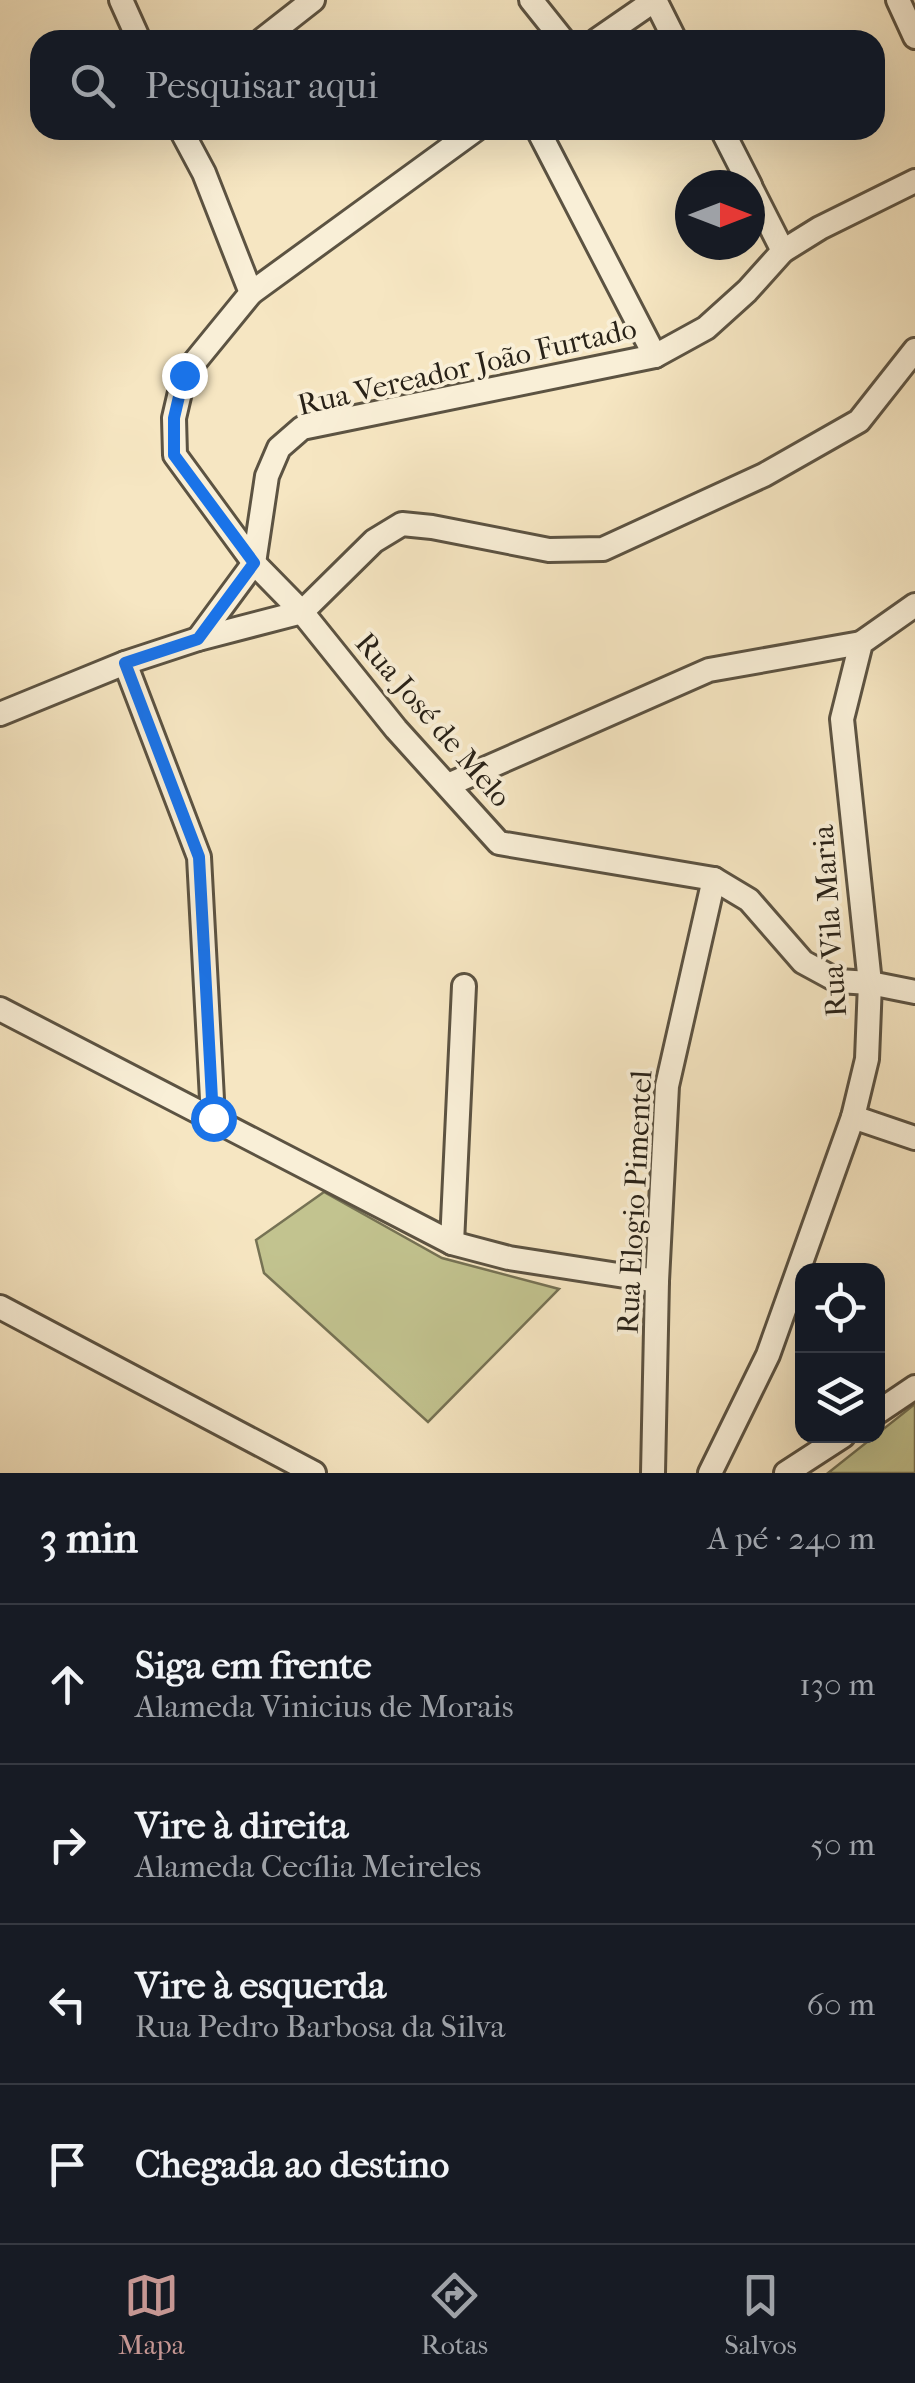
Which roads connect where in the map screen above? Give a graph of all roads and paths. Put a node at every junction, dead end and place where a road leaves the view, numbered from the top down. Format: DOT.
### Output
graph roads {
  1 [pos="121,0"];
  2 [pos="313,0"];
  3 [pos="531,0"];
  4 [pos="655,0"];
  5 [pos="898,0"];
  6 [pos="134,30"];
  7 [pos="275,30"];
  8 [pos="554,30"];
  9 [pos="612,30"];
  10 [pos="671,30"];
  11 [pos="915,37"];
  12 [pos="186,140"];
  13 [pos="460,140"];
  14 [pos="543,140"];
  15 [pos="727,140"];
  16 [pos="742,170"];
  17 [pos="915,181"];
  18 [pos="765,214"];
  19 [pos="784,251"];
  20 [pos="252,294"];
  21 [pos="915,350"];
  22 [pos="655,356"];
  23 [pos="254,563"];
  24 [pos="915,605"];
  25 [pos="302,612"];
  26 [pos="198,639"];
  27 [pos="860,644"];
  28 [pos="125,663"];
  29 [pos="0,714"];
  30 [pos="448,784"];
  31 [pos="714,879"];
  32 [pos="870,983"];
  33 [pos="464,986"];
  34 [pos="915,992"];
  35 [pos="0,1009"];
  36 [pos="853,1117"];
  37 [pos="213,1118"];
  38 [pos="915,1138"];
  39 [pos="452,1244"];
  40 [pos="657,1281"];
  41 [pos="0,1307"];
  42 [pos="915,1388"];
  43 [pos="885,1407"];
  44 [pos="832,1443"];
  45 [pos="314,1473"];
  46 [pos="653,1473"];
  47 [pos="710,1473"];
  48 [pos="786,1473"];
  1 -- 6 [label="street"];
  2 -- 7 [label="street"];
  3 -- 8 [label="street"];
  4 -- 9 [label="street"];
  4 -- 10 [label="street"];
  5 -- 11 [label="street"];
  12 -- 20 [label="street"];
  13 -- 20 [label="street, Rua José de Melo"];
  14 -- 22 [label="street"];
  15 -- 16 [label="street"];
  17 -- 19 [label="street, Rua Vereador João Furtado"];
  18 -- 19 [label="street"];
  19 -- 22 [label="street, Rua Vereador João Furtado"];
  20 -- 23 [label="street, Rua José de Melo"];
  21 -- 25 [label="street"];
  22 -- 23 [label="street, Rua Vereador João Furtado"];
  23 -- 25 [label="street, Rua José de Melo"];
  23 -- 26 [label="street"];
  24 -- 27 [label="street"];
  25 -- 26 [label="street"];
  25 -- 30 [label="street, Rua José de Melo"];
  26 -- 28 [label="street"];
  27 -- 30 [label="street"];
  27 -- 32 [label="street, Rua Vila Maria"];
  28 -- 29 [label="street"];
  28 -- 37 [label="street"];
  30 -- 31 [label="street, Rua José de Melo"];
  31 -- 32 [label="street, Rua José de Melo"];
  31 -- 40 [label="street, Rua Elogio Pimentel"];
  32 -- 34 [label="street, Rua José de Melo"];
  32 -- 36 [label="street, Rua Vila Maria"];
  33 -- 39 [label="street"];
  35 -- 37 [label="street"];
  36 -- 38 [label="street"];
  36 -- 47 [label="street, Rua Vila Maria"];
  37 -- 39 [label="street"];
  39 -- 40 [label="street"];
  40 -- 46 [label="street, Rua Elogio Pimentel"];
  41 -- 45 [label="street"];
  42 -- 43 [label="street"];
  44 -- 48 [label="street"];
}
